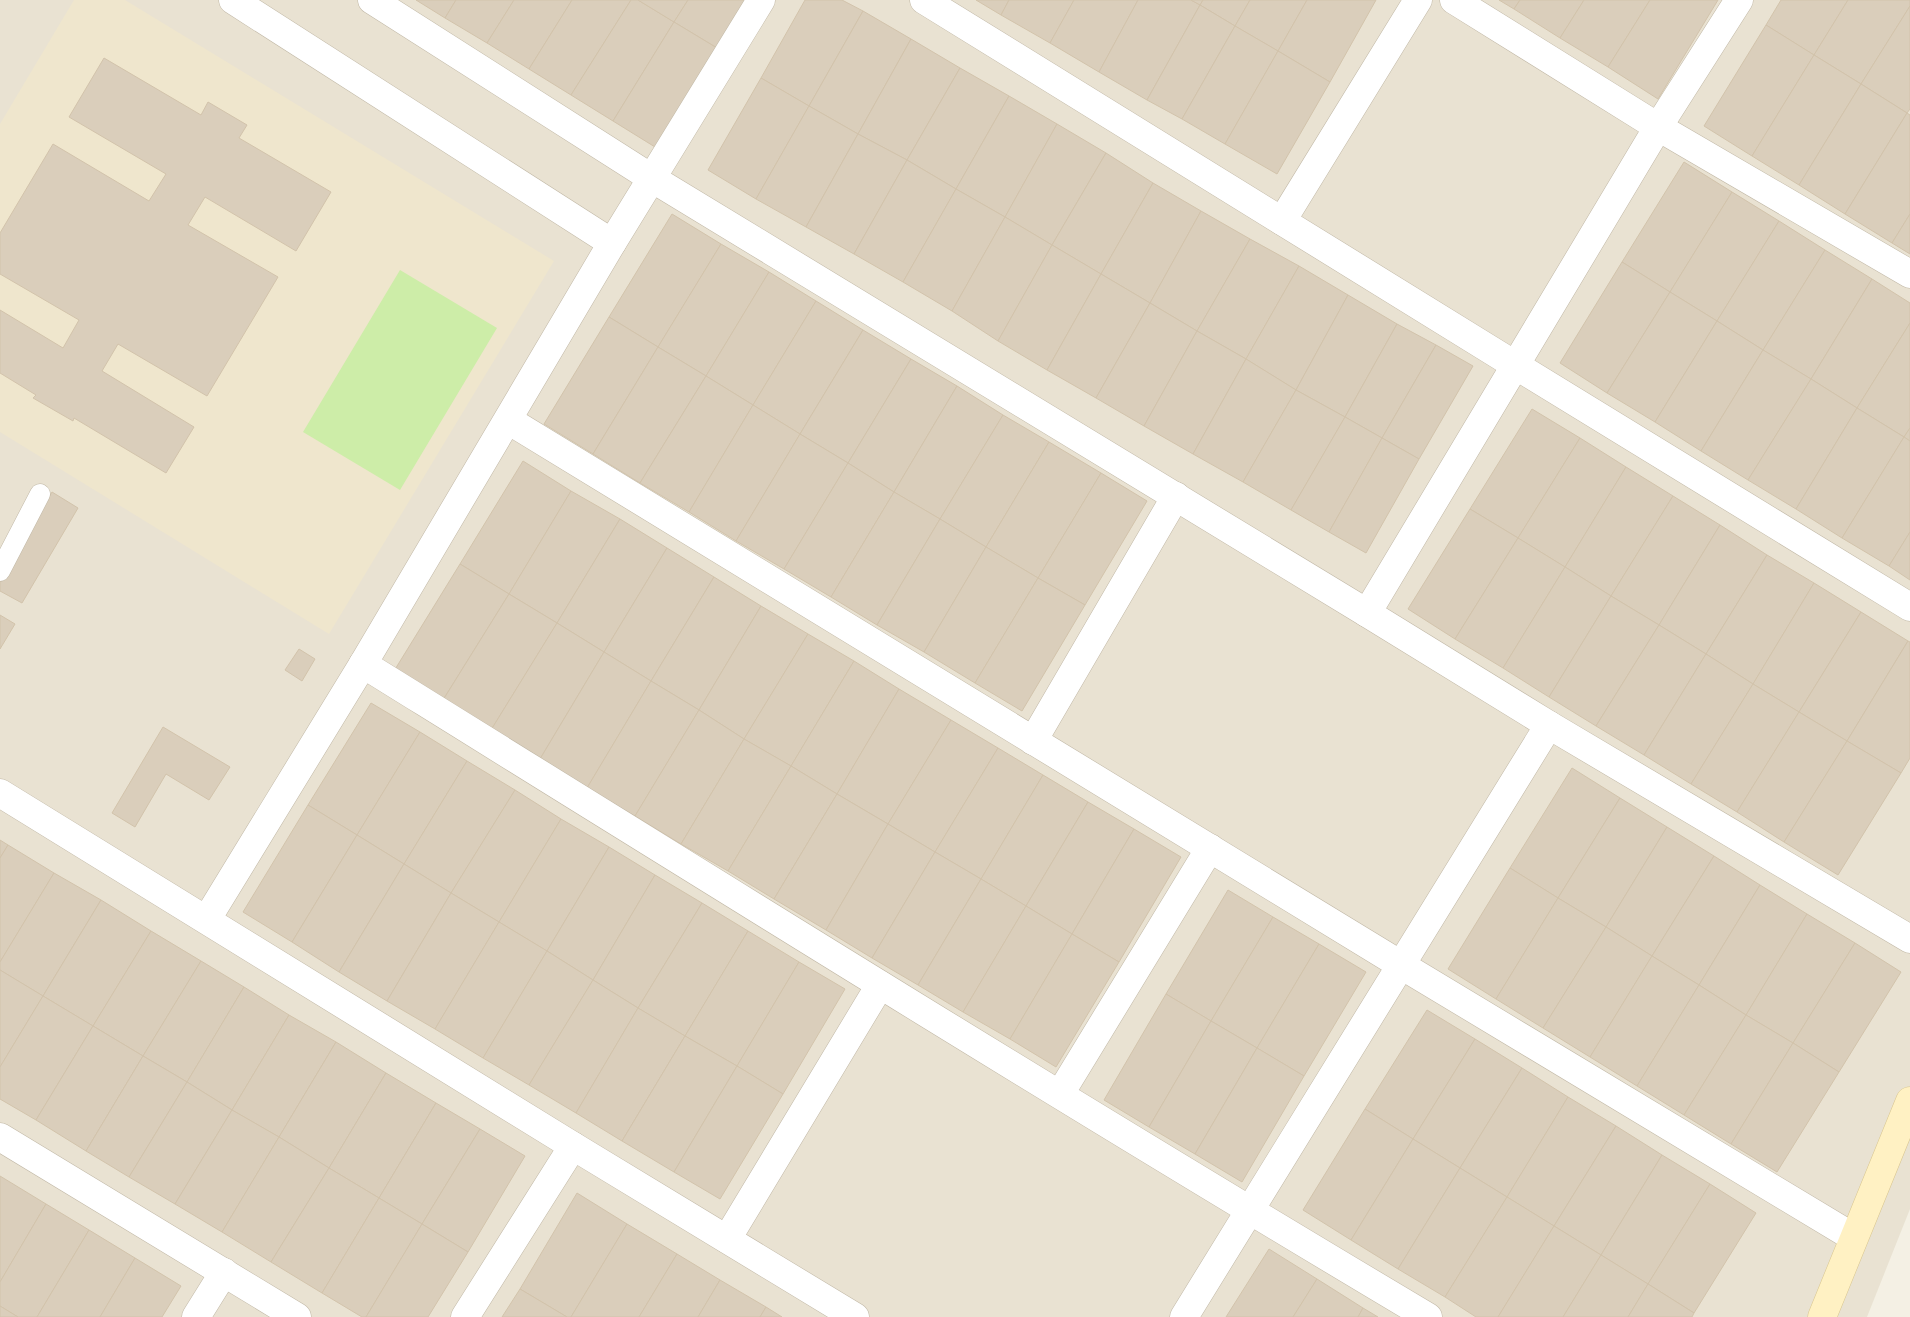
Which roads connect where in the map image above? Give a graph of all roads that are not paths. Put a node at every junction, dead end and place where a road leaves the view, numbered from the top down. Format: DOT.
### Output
graph roads {
  1 [pos="233,0"];
  2 [pos="372,0"];
  3 [pos="761,0"];
  4 [pos="924,0"];
  5 [pos="1418,0"];
  6 [pos="1454,0"];
  7 [pos="1739,0"];
  8 [pos="1658,128"];
  9 [pos="653,179"];
  10 [pos="1282,222"];
  11 [pos="612,243"];
  12 [pos="1910,274"];
  13 [pos="1515,365"];
  14 [pos="508,420"];
  15 [pos="40,494"];
  16 [pos="1176,496"];
  17 [pos="0,571"];
  18 [pos="1910,607"];
  19 [pos="1367,612"];
  20 [pos="363,664"];
  21 [pos="1549,725"];
  22 [pos="1033,741"];
  23 [pos="0,793"];
  24 [pos="1210,848"];
  25 [pos="206,919"];
  26 [pos="1910,939"];
  27 [pos="1401,965"];
  28 [pos="880,985"];
  29 [pos="1060,1094"];
  30 [pos="1910,1101"];
  31 [pos="0,1137"];
  32 [pos="573,1146"];
  33 [pos="1249,1210"];
  34 [pos="1853,1237"];
  35 [pos="727,1239"];
  36 [pos="224,1272"];
  37 [pos="196,1317"];
  38 [pos="297,1317"];
  39 [pos="465,1317"];
  40 [pos="855,1317"];
  41 [pos="1184,1317"];
  42 [pos="1428,1317"];
  43 [pos="1822,1317"];
  1 -- 11 [label="street"];
  2 -- 9 [label="street"];
  3 -- 9 [label="street"];
  4 -- 10 [label="street"];
  5 -- 10 [label="street"];
  6 -- 8 [label="street"];
  7 -- 8 [label="street"];
  8 -- 12 [label="street"];
  8 -- 13 [label="street"];
  9 -- 11 [label="street"];
  9 -- 16 [label="street"];
  10 -- 13 [label="street"];
  11 -- 14 [label="street"];
  13 -- 18 [label="street"];
  13 -- 19 [label="street"];
  14 -- 20 [label="street"];
  14 -- 22 [label="street"];
  15 -- 17 [label="lane"];
  16 -- 19 [label="street"];
  16 -- 22 [label="street"];
  19 -- 21 [label="street"];
  20 -- 25 [label="street"];
  20 -- 28 [label="street"];
  21 -- 26 [label="street"];
  21 -- 27 [label="street"];
  22 -- 24 [label="street"];
  23 -- 25 [label="street"];
  24 -- 27 [label="street"];
  24 -- 29 [label="street"];
  25 -- 32 [label="street"];
  27 -- 33 [label="street"];
  27 -- 34 [label="street"];
  28 -- 29 [label="street"];
  28 -- 35 [label="street"];
  29 -- 33 [label="street"];
  30 -- 34 [label="street"];
  31 -- 36 [label="street"];
  32 -- 35 [label="street"];
  32 -- 39 [label="street"];
  33 -- 41 [label="street"];
  33 -- 42 [label="street"];
  34 -- 43 [label="street"];
  35 -- 40 [label="street"];
  36 -- 37 [label="street"];
  36 -- 38 [label="street"];
}
